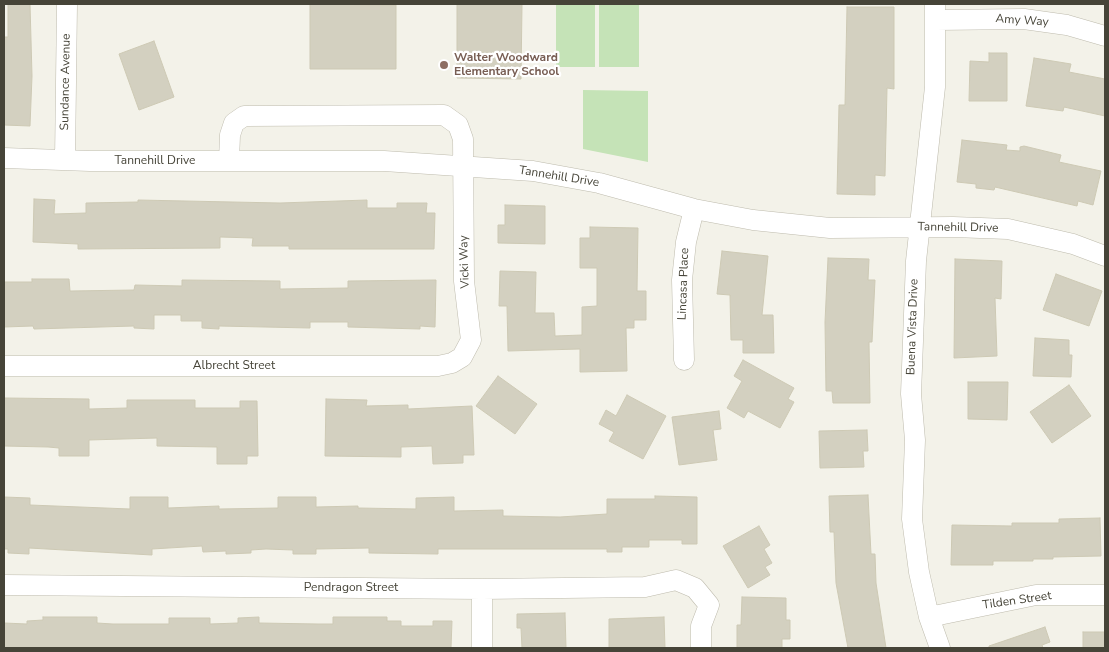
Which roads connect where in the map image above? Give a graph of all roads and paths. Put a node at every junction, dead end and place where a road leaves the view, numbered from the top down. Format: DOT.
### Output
graph roads {
  1 [pos="67,4"];
  2 [pos="935,12"];
  3 [pos="1105,36"];
  4 [pos="4,158"];
  5 [pos="65,160"];
  6 [pos="229,161"];
  7 [pos="463,166"];
  8 [pos="694,209"];
  9 [pos="919,227"];
  10 [pos="1105,256"];
  11 [pos="462,357"];
  12 [pos="684,360"];
  13 [pos="4,366"];
  14 [pos="4,586"];
  15 [pos="482,589"];
  16 [pos="1105,595"];
  17 [pos="929,617"];
  18 [pos="482,648"];
  19 [pos="701,648"];
  20 [pos="940,648"];
  1 -- 5 [label="street, Sundance Avenue"];
  2 -- 3 [label="street, Amy Way"];
  2 -- 9 [label="street, Buena Vista Drive"];
  4 -- 5 [label="street, Tannehill Drive"];
  5 -- 6 [label="street, Tannehill Drive"];
  6 -- 7 [label="street, Tannehill Drive"];
  6 -- 7 [label="street, Vicki Way"];
  7 -- 8 [label="street, Tannehill Drive"];
  7 -- 11 [label="street, Vicki Way"];
  8 -- 9 [label="street, Tannehill Drive"];
  8 -- 12 [label="street, Lincasa Place"];
  9 -- 10 [label="street, Tannehill Drive"];
  9 -- 17 [label="street, Buena Vista Drive"];
  11 -- 13 [label="street, Albrecht Street"];
  14 -- 15 [label="street, Pendragon Street"];
  15 -- 18 [label="street"];
  15 -- 19 [label="street, Pendragon Street"];
  16 -- 17 [label="street, Tilden Street"];
  17 -- 20 [label="street, Buena Vista Drive"];
}
